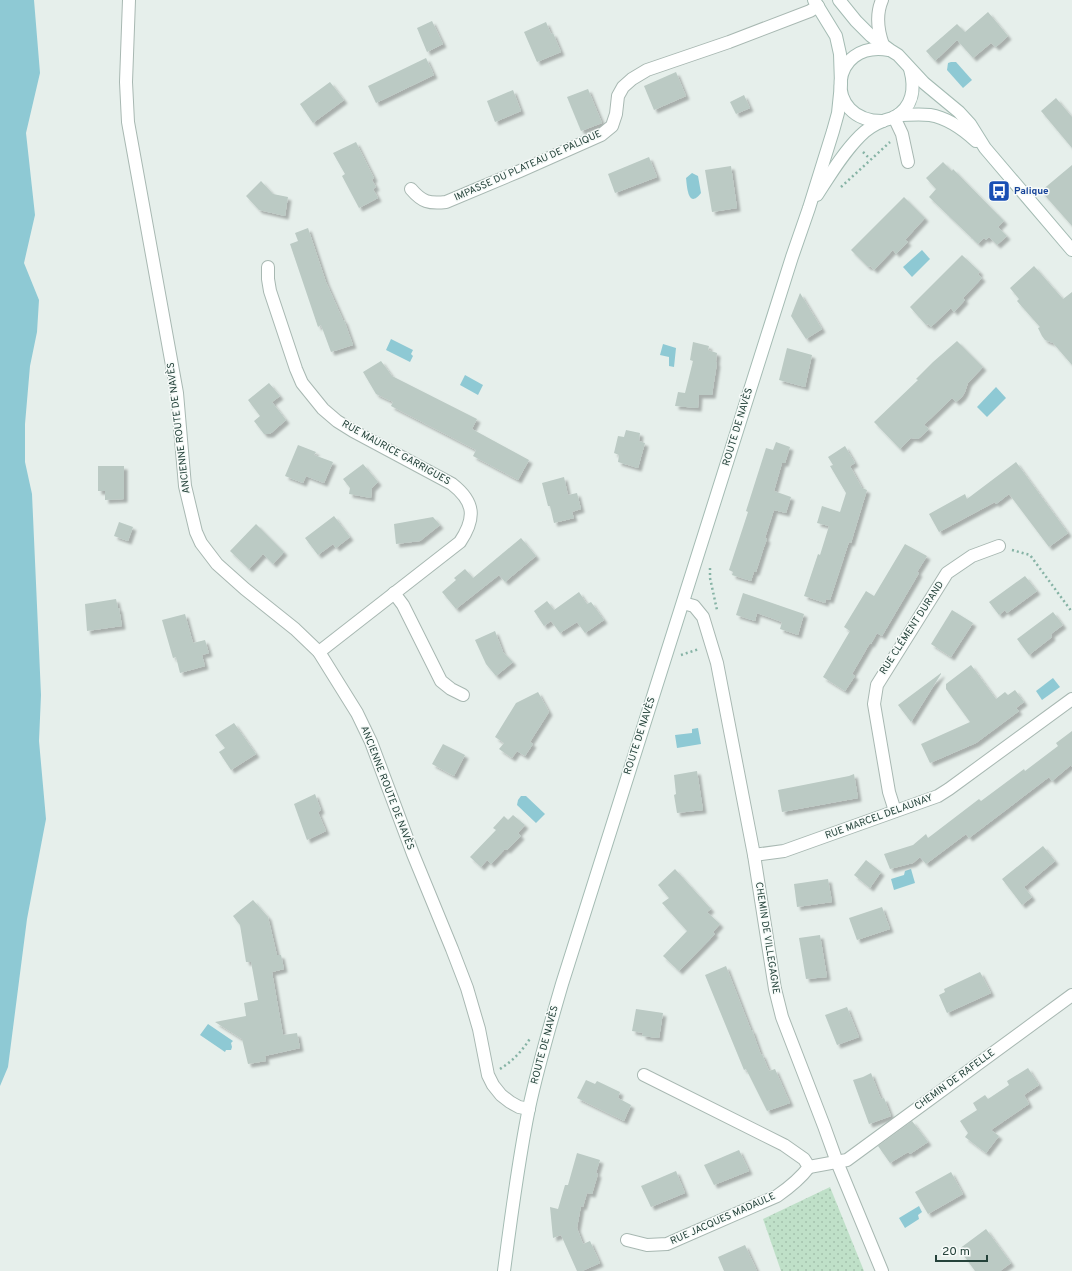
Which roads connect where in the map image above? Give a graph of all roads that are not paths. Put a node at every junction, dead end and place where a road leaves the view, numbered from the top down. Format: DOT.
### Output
graph roads {
  1 [pos="129,0"];
  2 [pos="839,0"];
  3 [pos="882,0"];
  4 [pos="816,3"];
  5 [pos="886,48"];
  6 [pos="910,69"];
  7 [pos="841,84"];
  8 [pos="892,118"];
  9 [pos="985,148"];
  10 [pos="908,162"];
  11 [pos="411,189"];
  12 [pos="809,208"];
  13 [pos="1072,250"];
  14 [pos="268,267"];
  15 [pos="999,546"];
  16 [pos="394,593"];
  17 [pos="683,603"];
  18 [pos="319,652"];
  19 [pos="463,695"];
  20 [pos="1072,699"];
  21 [pos="895,811"];
  22 [pos="754,855"];
  23 [pos="1072,995"];
  24 [pos="644,1076"];
  25 [pos="529,1109"];
  26 [pos="836,1162"];
  27 [pos="809,1167"];
  28 [pos="627,1240"];
  29 [pos="504,1271"];
  30 [pos="882,1271"];
  1 -- 18 [label="street, ANCIENNE ROUTE DE NAVÈS"];
  2 -- 5 [label="street"];
  3 -- 5 [label="street"];
  4 -- 7 [label="street"];
  4 -- 11 [label="street, IMPASSE DU PLATEAU DE PALIQUE"];
  5 -- 6 [label="street"];
  5 -- 7 [label="street"];
  6 -- 8 [label="street"];
  6 -- 9 [label="street"];
  7 -- 8 [label="street"];
  7 -- 12 [label="street"];
  8 -- 9 [label="street"];
  8 -- 10 [label="street"];
  8 -- 12 [label="street"];
  9 -- 13 [label="street"];
  12 -- 17 [label="street, ROUTE DE NAVÈS"];
  14 -- 16 [label="street, RUE MAURICE GARRIGUES"];
  15 -- 21 [label="street, RUE CLÉMENT DURAND"];
  16 -- 18 [label="street, RUE MAURICE GARRIGUES"];
  16 -- 19 [label="street"];
  17 -- 22 [label="street, CHEMIN DE VILLEGAGNE"];
  17 -- 25 [label="street, ROUTE DE NAVÈS"];
  18 -- 25 [label="street, ANCIENNE ROUTE DE NAVÈS"];
  20 -- 21 [label="street, RUE MARCEL DELAUNAY"];
  21 -- 22 [label="street, RUE MARCEL DELAUNAY"];
  22 -- 26 [label="street, CHEMIN DE VILLEGAGNE"];
  23 -- 26 [label="street, CHEMIN DE RAFELLE"];
  24 -- 27 [label="street"];
  25 -- 29 [label="street, ROUTE DE NAVÈS"];
  26 -- 27 [label="street"];
  26 -- 30 [label="street, CHEMIN DE VILLEGAGNE"];
  27 -- 28 [label="street, RUE JACQUES MADAULE"];
}
